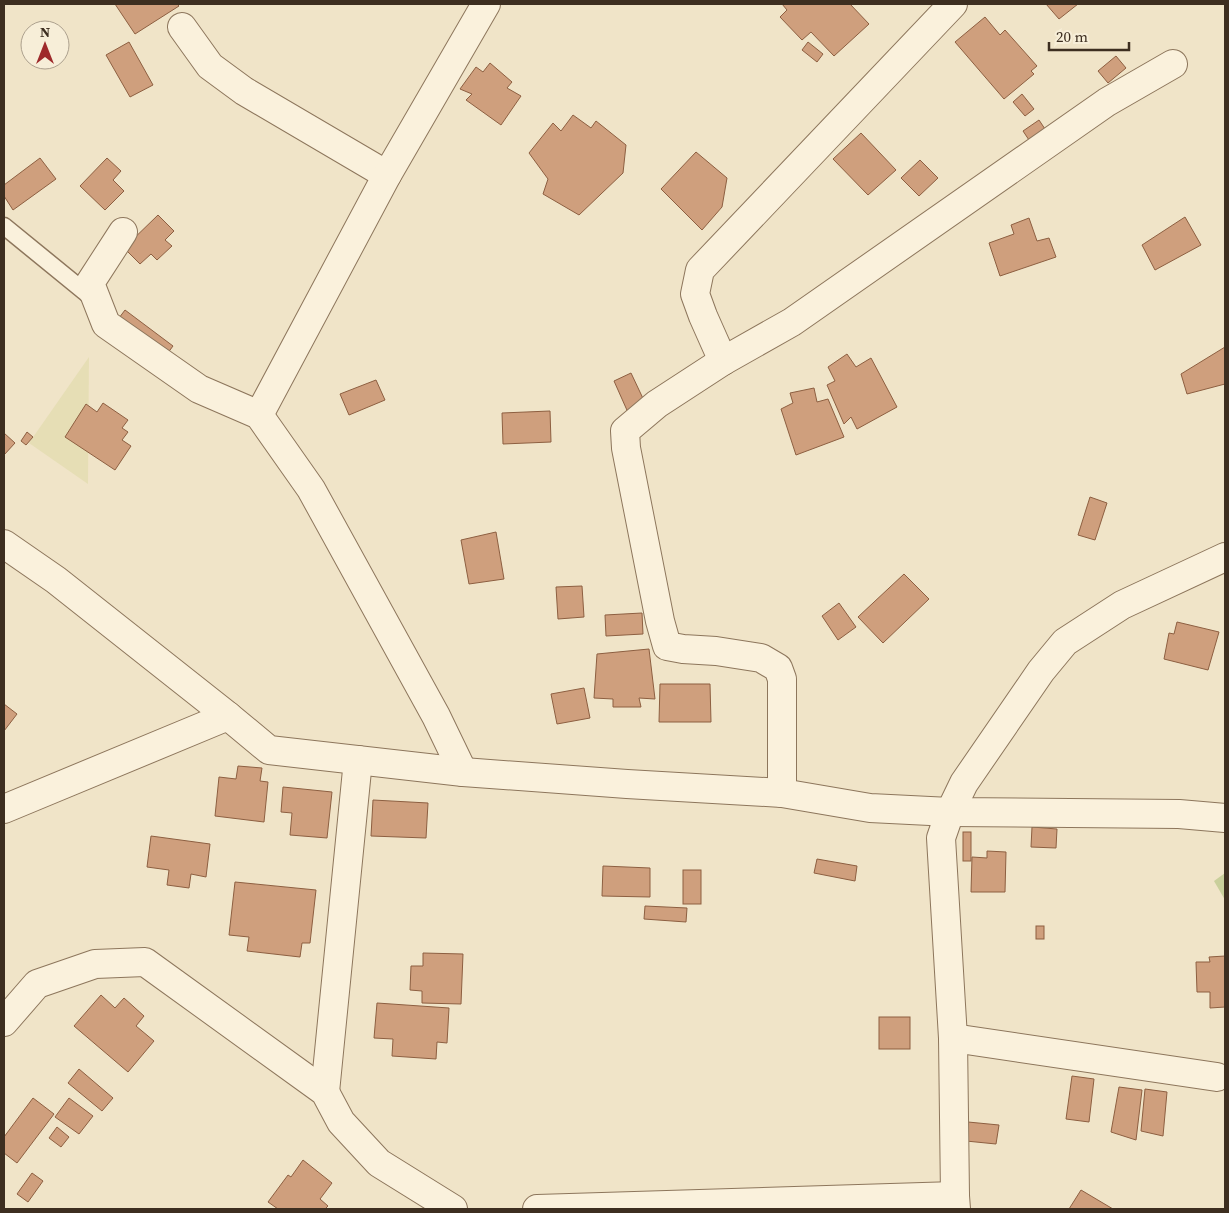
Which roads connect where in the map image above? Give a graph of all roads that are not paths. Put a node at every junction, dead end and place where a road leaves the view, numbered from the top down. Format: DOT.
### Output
graph roads {
  1 [pos="486,4"];
  2 [pos="953,4"];
  3 [pos="182,27"];
  4 [pos="1173,64"];
  5 [pos="387,175"];
  6 [pos="4,226"];
  7 [pos="123,232"];
  8 [pos="91,297"];
  9 [pos="723,361"];
  10 [pos="260,415"];
  11 [pos="4,544"];
  12 [pos="1225,557"];
  13 [pos="228,716"];
  14 [pos="358,760"];
  15 [pos="463,772"];
  16 [pos="782,793"];
  17 [pos="4,809"];
  18 [pos="950,812"];
  19 [pos="1225,818"];
  20 [pos="4,1022"];
  21 [pos="953,1038"];
  22 [pos="1217,1077"];
  23 [pos="325,1092"];
  24 [pos="956,1203"];
  25 [pos="453,1209"];
  26 [pos="537,1209"];
  1 -- 5 [label="street"];
  2 -- 9 [label="street"];
  3 -- 5 [label="street"];
  4 -- 9 [label="street"];
  5 -- 10 [label="street"];
  6 -- 8 [label="lane"];
  7 -- 10 [label="street"];
  9 -- 16 [label="street"];
  10 -- 15 [label="street"];
  11 -- 13 [label="street"];
  12 -- 18 [label="street"];
  13 -- 14 [label="street"];
  13 -- 17 [label="street"];
  14 -- 15 [label="street"];
  14 -- 23 [label="street"];
  15 -- 16 [label="street"];
  16 -- 18 [label="street"];
  18 -- 19 [label="street"];
  18 -- 21 [label="street"];
  20 -- 23 [label="street"];
  21 -- 22 [label="street"];
  21 -- 24 [label="street"];
  23 -- 25 [label="street"];
  24 -- 26 [label="street"];
}
